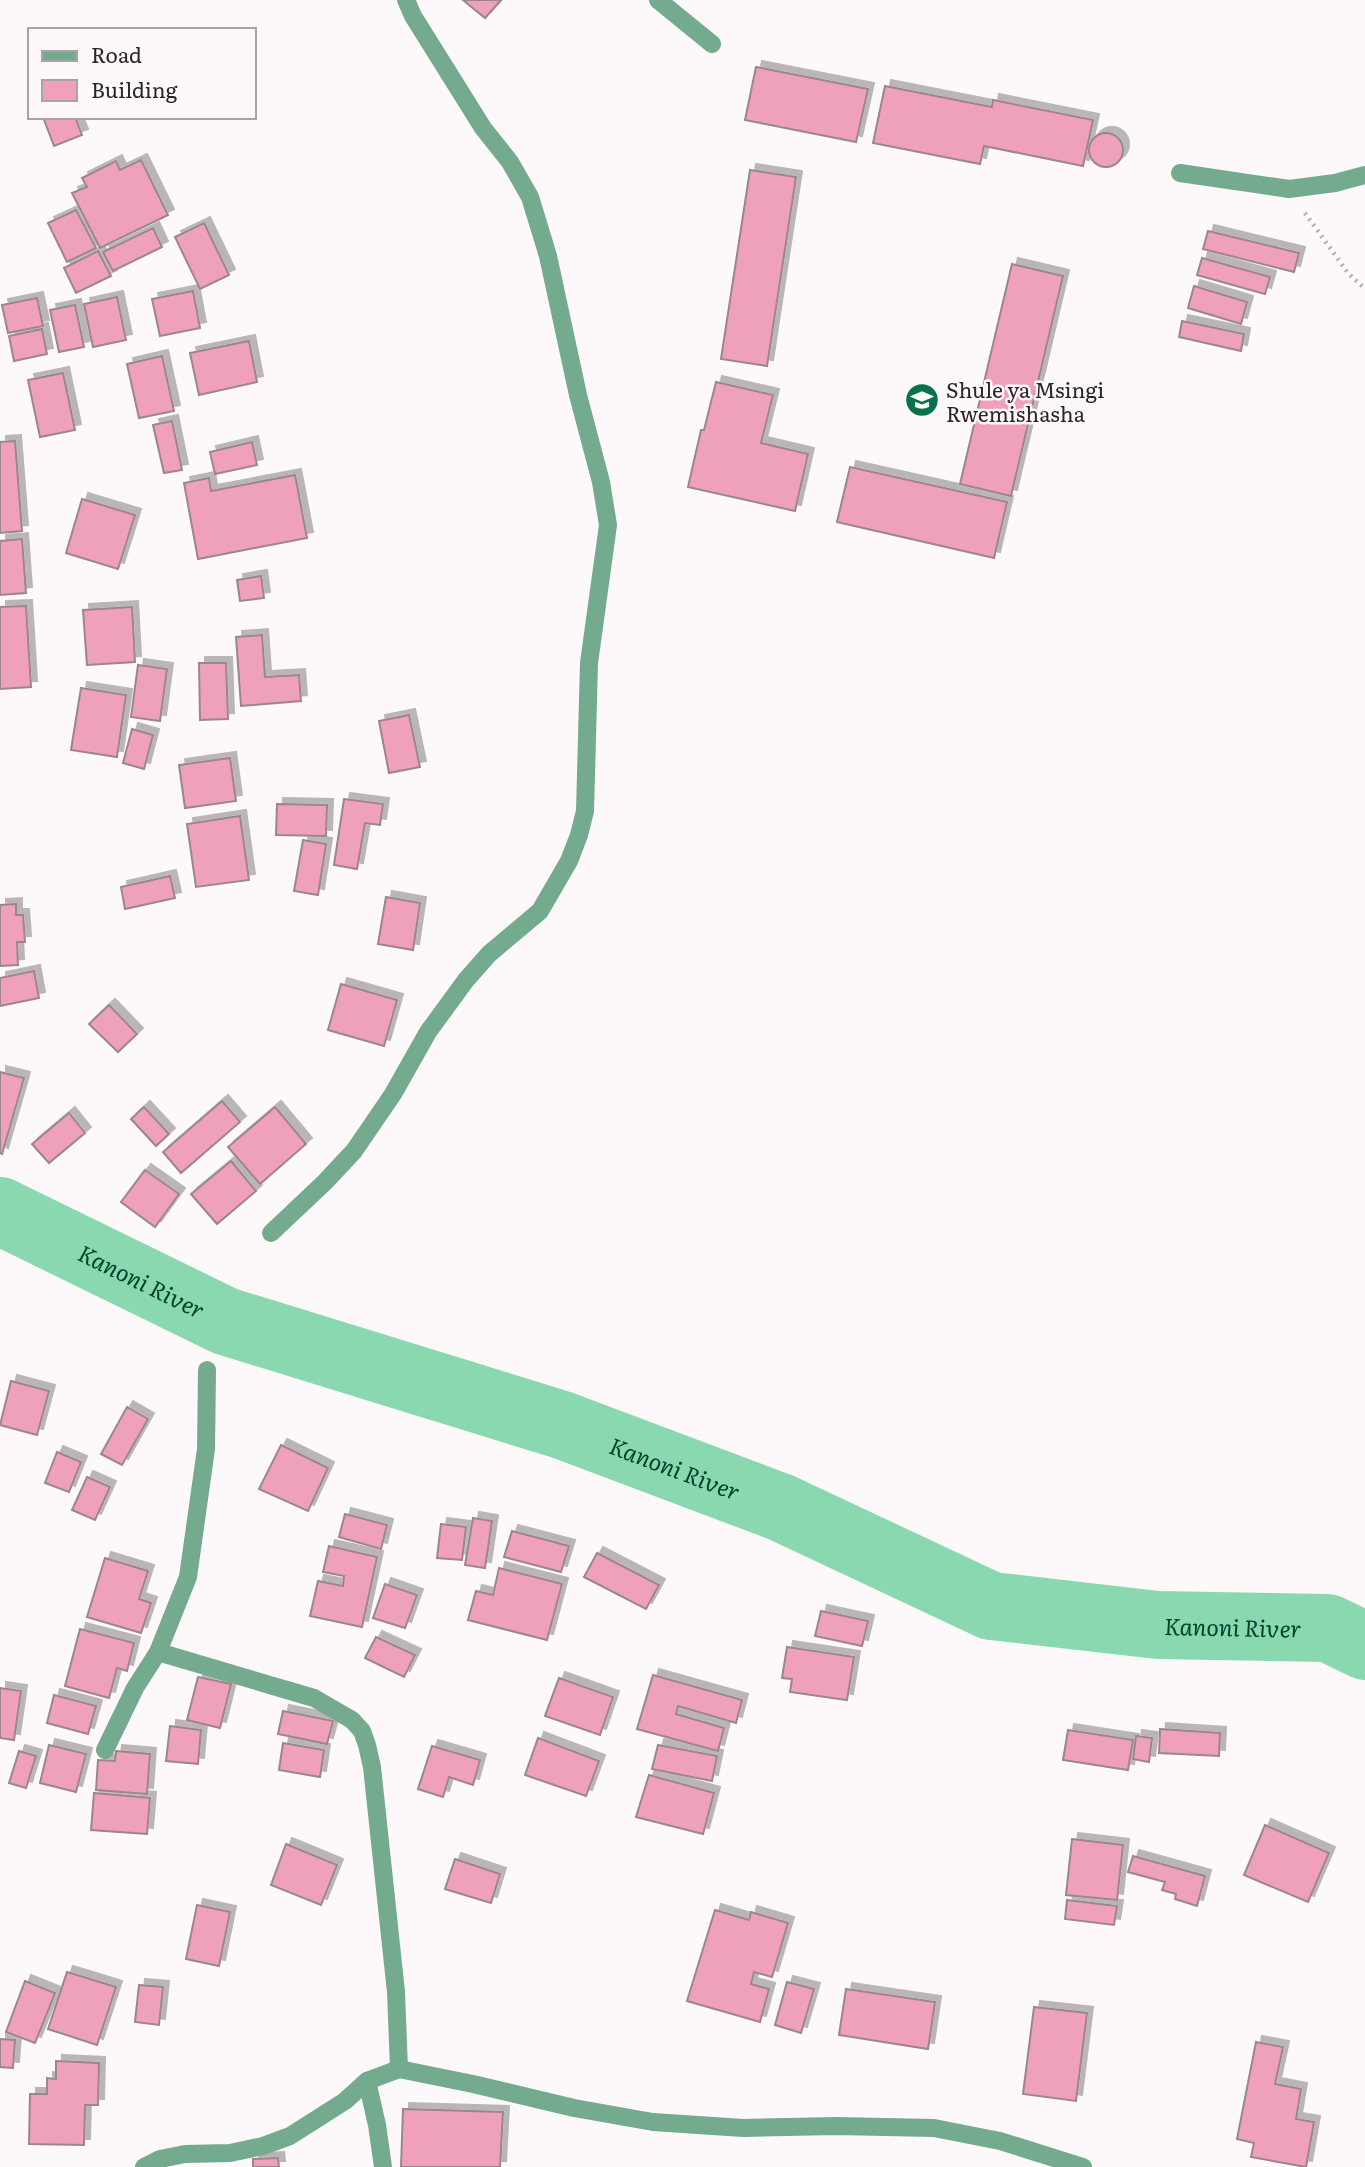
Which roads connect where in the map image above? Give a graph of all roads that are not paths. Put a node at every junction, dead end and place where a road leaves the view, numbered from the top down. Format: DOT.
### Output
graph roads {
  1 [pos="406,0"];
  2 [pos="658,0"];
  3 [pos="712,44"];
  4 [pos="1180,173"];
  5 [pos="1365,175"];
  6 [pos="271,1233"];
  7 [pos="207,1370"];
  8 [pos="158,1652"];
  9 [pos="104,1750"];
  10 [pos="399,2069"];
  11 [pos="367,2081"];
  12 [pos="144,2167"];
  13 [pos="383,2167"];
  14 [pos="1083,2167"];
  1 -- 6 [label="street"];
  2 -- 3 [label="street"];
  4 -- 5 [label="street"];
  7 -- 8 [label="street"];
  8 -- 9 [label="street"];
  8 -- 10 [label="street"];
  10 -- 11 [label="street"];
  10 -- 14 [label="street"];
  11 -- 12 [label="street"];
  11 -- 13 [label="street"];
}
